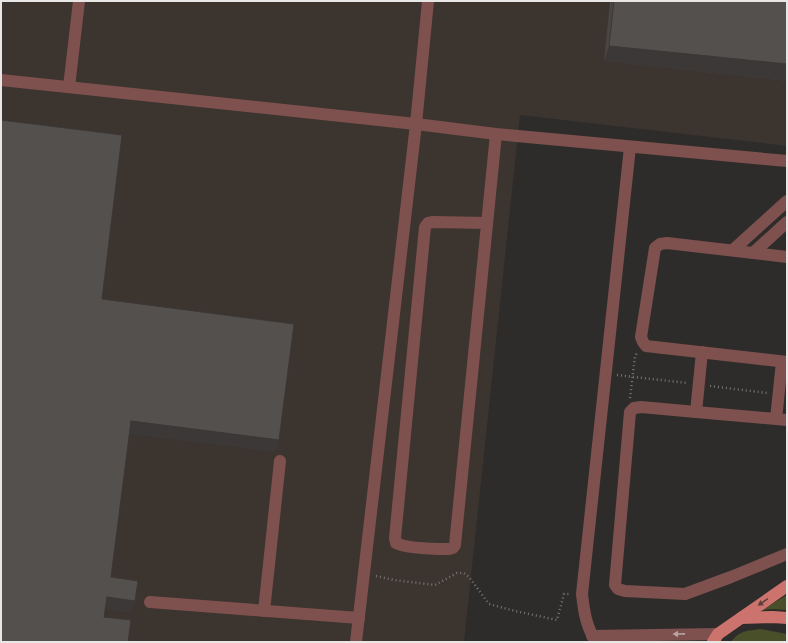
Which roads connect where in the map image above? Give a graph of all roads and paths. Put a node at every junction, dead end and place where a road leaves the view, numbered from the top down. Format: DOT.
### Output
graph roads {
  1 [pos="79,1"];
  2 [pos="428,1"];
  3 [pos="1,80"];
  4 [pos="69,87"];
  5 [pos="416,124"];
  6 [pos="496,134"];
  7 [pos="630,147"];
  8 [pos="787,161"];
  9 [pos="787,200"];
  10 [pos="787,222"];
  11 [pos="487,223"];
  12 [pos="733,250"];
  13 [pos="753,253"];
  14 [pos="787,257"];
  15 [pos="642,342"];
  16 [pos="702,352"];
  17 [pos="785,362"];
  18 [pos="634,408"];
  19 [pos="696,412"];
  20 [pos="782,420"];
  21 [pos="280,461"];
  22 [pos="787,554"];
  23 [pos="364,573"];
  24 [pos="787,586"];
  25 [pos="582,594"];
  26 [pos="150,602"];
  27 [pos="264,611"];
  28 [pos="359,618"];
  29 [pos="740,618"];
  30 [pos="787,618"];
  31 [pos="716,638"];
  32 [pos="594,639"];
  33 [pos="356,642"];
  1 -- 4 [label="street"];
  2 -- 5 [label="street"];
  3 -- 4 [label="street"];
  4 -- 5 [label="street"];
  5 -- 6 [label="street"];
  5 -- 23 [label="street"];
  6 -- 7 [label="street"];
  6 -- 11 [label="street"];
  7 -- 8 [label="street"];
  7 -- 25 [label="street"];
  9 -- 12 [label="street"];
  10 -- 13 [label="street"];
  11 -- 11 [label="street"];
  12 -- 13 [label="street"];
  12 -- 15 [label="street"];
  13 -- 14 [label="street"];
  15 -- 16 [label="street"];
  15 -- 18 [label="path"];
  16 -- 17 [label="street"];
  16 -- 19 [label="street"];
  17 -- 20 [label="street"];
  18 -- 19 [label="street"];
  18 -- 22 [label="street"];
  19 -- 20 [label="street"];
  21 -- 27 [label="street"];
  23 -- 25 [label="path"];
  23 -- 28 [label="street"];
  24 -- 29 [label="main road, one-way"];
  25 -- 32 [label="street"];
  26 -- 27 [label="street"];
  27 -- 28 [label="street"];
  28 -- 33 [label="street"];
  29 -- 30 [label="main road"];
  29 -- 31 [label="main road"];
  31 -- 32 [label="street, one-way"];
}
